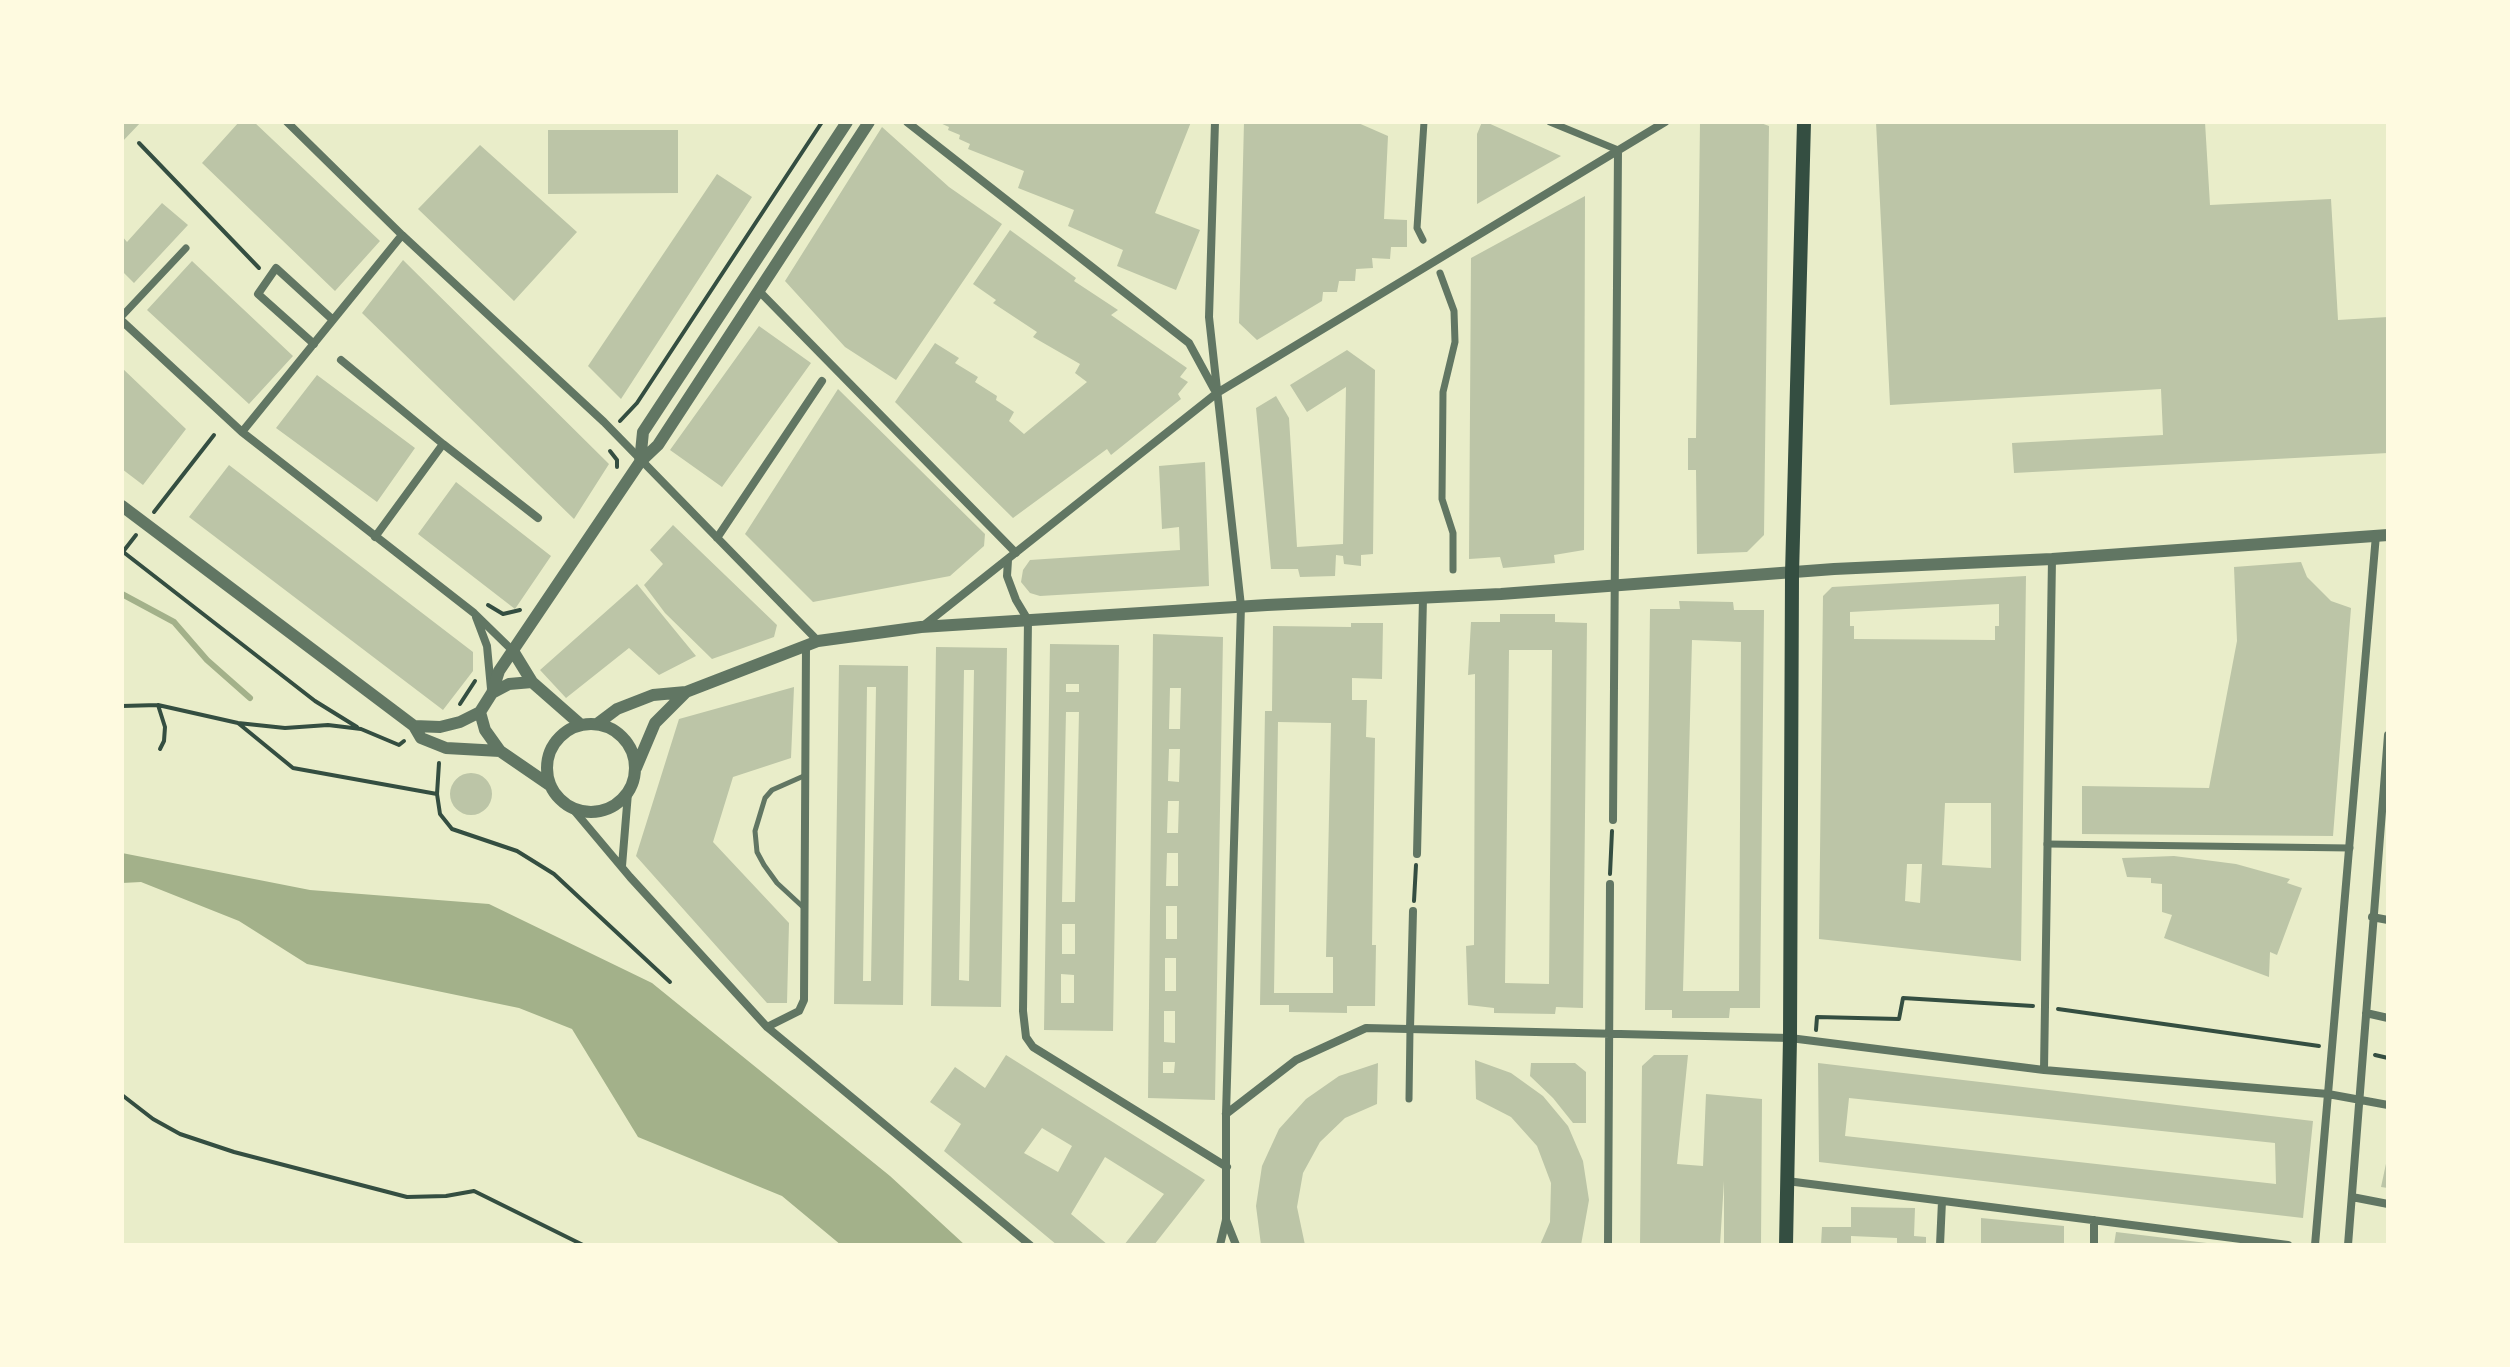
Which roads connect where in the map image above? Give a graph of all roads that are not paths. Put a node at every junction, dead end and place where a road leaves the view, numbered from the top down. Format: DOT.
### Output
graph roads {
  1 [pos="287,122"];
  2 [pos="847,122"];
  3 [pos="869,122"];
  4 [pos="907,122"];
  5 [pos="1215,122"];
  6 [pos="1424,122"];
  7 [pos="1550,122"];
  8 [pos="1665,122"];
  9 [pos="1804,122"];
  10 [pos="1618,150"];
  11 [pos="402,235"];
  12 [pos="1423,240"];
  13 [pos="186,248"];
  14 [pos="1440,273"];
  15 [pos="758,290"];
  16 [pos="122,318"];
  17 [pos="333,320"];
  18 [pos="314,344"];
  19 [pos="341,360"];
  20 [pos="822,381"];
  21 [pos="1217,393"];
  22 [pos="242,432"];
  23 [pos="443,444"];
  24 [pos="640,462"];
  25 [pos="122,506"];
  26 [pos="538,518"];
  27 [pos="2382,535"];
  28 [pos="375,537"];
  29 [pos="717,538"];
  30 [pos="1016,553"];
  31 [pos="2052,559"];
  32 [pos="1008,560"];
  33 [pos="1453,570"];
  34 [pos="1792,574"];
  35 [pos="1616,586"];
  36 [pos="1423,598"];
  37 [pos="1241,606"];
  38 [pos="474,613"];
  39 [pos="1028,620"];
  40 [pos="921,627"];
  41 [pos="812,643"];
  42 [pos="513,651"];
  43 [pos="532,682"];
  44 [pos="686,692"];
  45 [pos="492,693"];
  46 [pos="480,712"];
  47 [pos="597,724"];
  48 [pos="581,725"];
  49 [pos="414,726"];
  50 [pos="2388,735"];
  51 [pos="2388,742"];
  52 [pos="500,751"];
  53 [pos="636,768"];
  54 [pos="806,775"];
  55 [pos="551,786"];
  56 [pos="628,793"];
  57 [pos="572,808"];
  58 [pos="1613,820"];
  59 [pos="2047,844"];
  60 [pos="2350,848"];
  61 [pos="1417,854"];
  62 [pos="622,867"];
  63 [pos="1610,884"];
  64 [pos="804,908"];
  65 [pos="1413,911"];
  66 [pos="2372,917"];
  67 [pos="2388,920"];
  68 [pos="2366,1013"];
  69 [pos="2388,1018"];
  70 [pos="767,1027"];
  71 [pos="1410,1029"];
  72 [pos="1609,1034"];
  73 [pos="1790,1038"];
  74 [pos="2044,1070"];
  75 [pos="2328,1094"];
  76 [pos="1409,1099"];
  77 [pos="2360,1099"];
  78 [pos="2388,1105"];
  79 [pos="1226,1114"];
  80 [pos="1227,1167"];
  81 [pos="1786,1181"];
  82 [pos="2352,1197"];
  83 [pos="1942,1201"];
  84 [pos="2388,1204"];
  85 [pos="1226,1220"];
  86 [pos="2094,1220"];
  87 [pos="2246,1242"];
  88 [pos="1030,1245"];
  89 [pos="1220,1245"];
  90 [pos="1236,1245"];
  91 [pos="1608,1245"];
  92 [pos="1786,1245"];
  93 [pos="1940,1245"];
  94 [pos="2094,1245"];
  95 [pos="2288,1245"];
  96 [pos="2315,1245"];
  97 [pos="2348,1245"];
  1 -- 11 [label="street"];
  2 -- 24 [label="street"];
  3 -- 15 [label="street"];
  4 -- 21 [label="street"];
  5 -- 21 [label="street"];
  6 -- 12 [label="street"];
  7 -- 10 [label="street"];
  8 -- 10 [label="street"];
  9 -- 34 [label="main road"];
  10 -- 21 [label="street"];
  10 -- 35 [label="street"];
  11 -- 17 [label="street"];
  11 -- 24 [label="street"];
  13 -- 16 [label="street"];
  14 -- 33 [label="street"];
  15 -- 24 [label="street"];
  15 -- 30 [label="street"];
  16 -- 22 [label="street"];
  17 -- 18 [label="street"];
  17 -- 18 [label="street"];
  18 -- 22 [label="street"];
  19 -- 23 [label="street"];
  20 -- 29 [label="street"];
  21 -- 30 [label="street"];
  21 -- 37 [label="street"];
  22 -- 28 [label="street"];
  23 -- 26 [label="street"];
  23 -- 28 [label="street"];
  24 -- 29 [label="street"];
  24 -- 42 [label="street"];
  25 -- 49 [label="street"];
  27 -- 31 [label="street"];
  27 -- 60 [label="street"];
  28 -- 38 [label="street"];
  29 -- 41 [label="street"];
  30 -- 32 [label="street"];
  31 -- 34 [label="street"];
  31 -- 59 [label="street"];
  32 -- 39 [label="street"];
  32 -- 40 [label="street"];
  34 -- 35 [label="street"];
  34 -- 73 [label="main road"];
  35 -- 36 [label="street"];
  35 -- 58 [label="street"];
  36 -- 37 [label="street"];
  36 -- 61 [label="street"];
  37 -- 39 [label="street"];
  37 -- 79 [label="street"];
  38 -- 42 [label="street"];
  38 -- 45 [label="street"];
  39 -- 40 [label="street"];
  39 -- 80 [label="street"];
  40 -- 41 [label="street"];
  41 -- 44 [label="street"];
  41 -- 54 [label="street"];
  42 -- 43 [label="street"];
  42 -- 45 [label="street"];
  43 -- 45 [label="street"];
  43 -- 48 [label="street"];
  44 -- 47 [label="street"];
  44 -- 53 [label="street"];
  45 -- 46 [label="street"];
  46 -- 49 [label="street"];
  46 -- 52 [label="street"];
  47 -- 48 [label="street"];
  47 -- 53 [label="street"];
  48 -- 55 [label="street"];
  49 -- 52 [label="street"];
  50 -- 51 [label="street"];
  51 -- 66 [label="street"];
  52 -- 55 [label="street"];
  53 -- 56 [label="street"];
  54 -- 64 [label="street"];
  54 -- 64 [label="lane"];
  55 -- 57 [label="street"];
  56 -- 57 [label="street"];
  56 -- 62 [label="street"];
  57 -- 62 [label="street"];
  59 -- 60 [label="street"];
  59 -- 74 [label="street"];
  60 -- 75 [label="street"];
  62 -- 70 [label="street"];
  63 -- 72 [label="street"];
  64 -- 70 [label="street"];
  65 -- 71 [label="street"];
  66 -- 67 [label="street"];
  66 -- 68 [label="street"];
  68 -- 69 [label="street"];
  68 -- 77 [label="street"];
  70 -- 88 [label="street"];
  71 -- 72 [label="street"];
  71 -- 76 [label="street"];
  71 -- 79 [label="street"];
  72 -- 73 [label="street"];
  72 -- 91 [label="street"];
  73 -- 74 [label="street"];
  73 -- 81 [label="main road"];
  74 -- 75 [label="street"];
  75 -- 77 [label="street"];
  75 -- 96 [label="street"];
  77 -- 78 [label="street"];
  77 -- 82 [label="street"];
  79 -- 80 [label="street"];
  80 -- 85 [label="street"];
  81 -- 83 [label="street"];
  81 -- 92 [label="main road"];
  82 -- 84 [label="street"];
  82 -- 97 [label="street"];
  83 -- 86 [label="street"];
  83 -- 93 [label="street"];
  85 -- 89 [label="street"];
  85 -- 90 [label="street"];
  86 -- 87 [label="street"];
  86 -- 94 [label="street"];
  87 -- 95 [label="street"];
}
